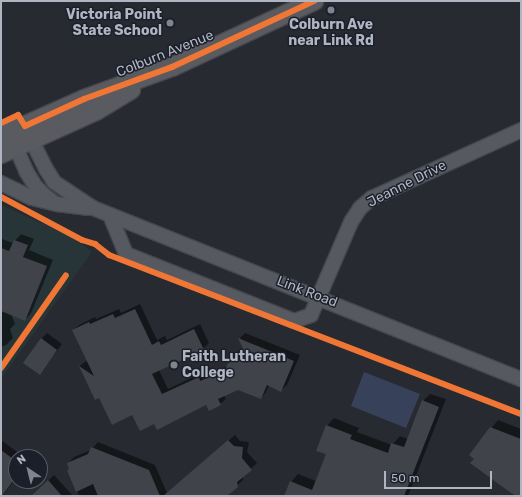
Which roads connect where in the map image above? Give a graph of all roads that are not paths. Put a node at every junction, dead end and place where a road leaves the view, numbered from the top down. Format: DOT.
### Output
graph roads {
  1 [pos="314,1"];
  2 [pos="521,130"];
  3 [pos="14,140"];
  4 [pos="1,183"];
  5 [pos="56,204"];
  6 [pos="93,208"];
  7 [pos="110,215"];
  8 [pos="318,297"];
  9 [pos="521,379"];
  1 -- 3 [label="main road, Colburn Avenue"];
  2 -- 8 [label="street, Jeanne Drive"];
  3 -- 5 [label="street"];
  3 -- 6 [label="street, Link Road"];
  4 -- 5 [label="street, Link Road"];
  5 -- 6 [label="street, Link Road"];
  6 -- 7 [label="street, Link Road"];
  7 -- 8 [label="street, Link Road"];
  7 -- 8 [label="street, Jeanne Drive"];
  8 -- 9 [label="street, Link Road"];
}
